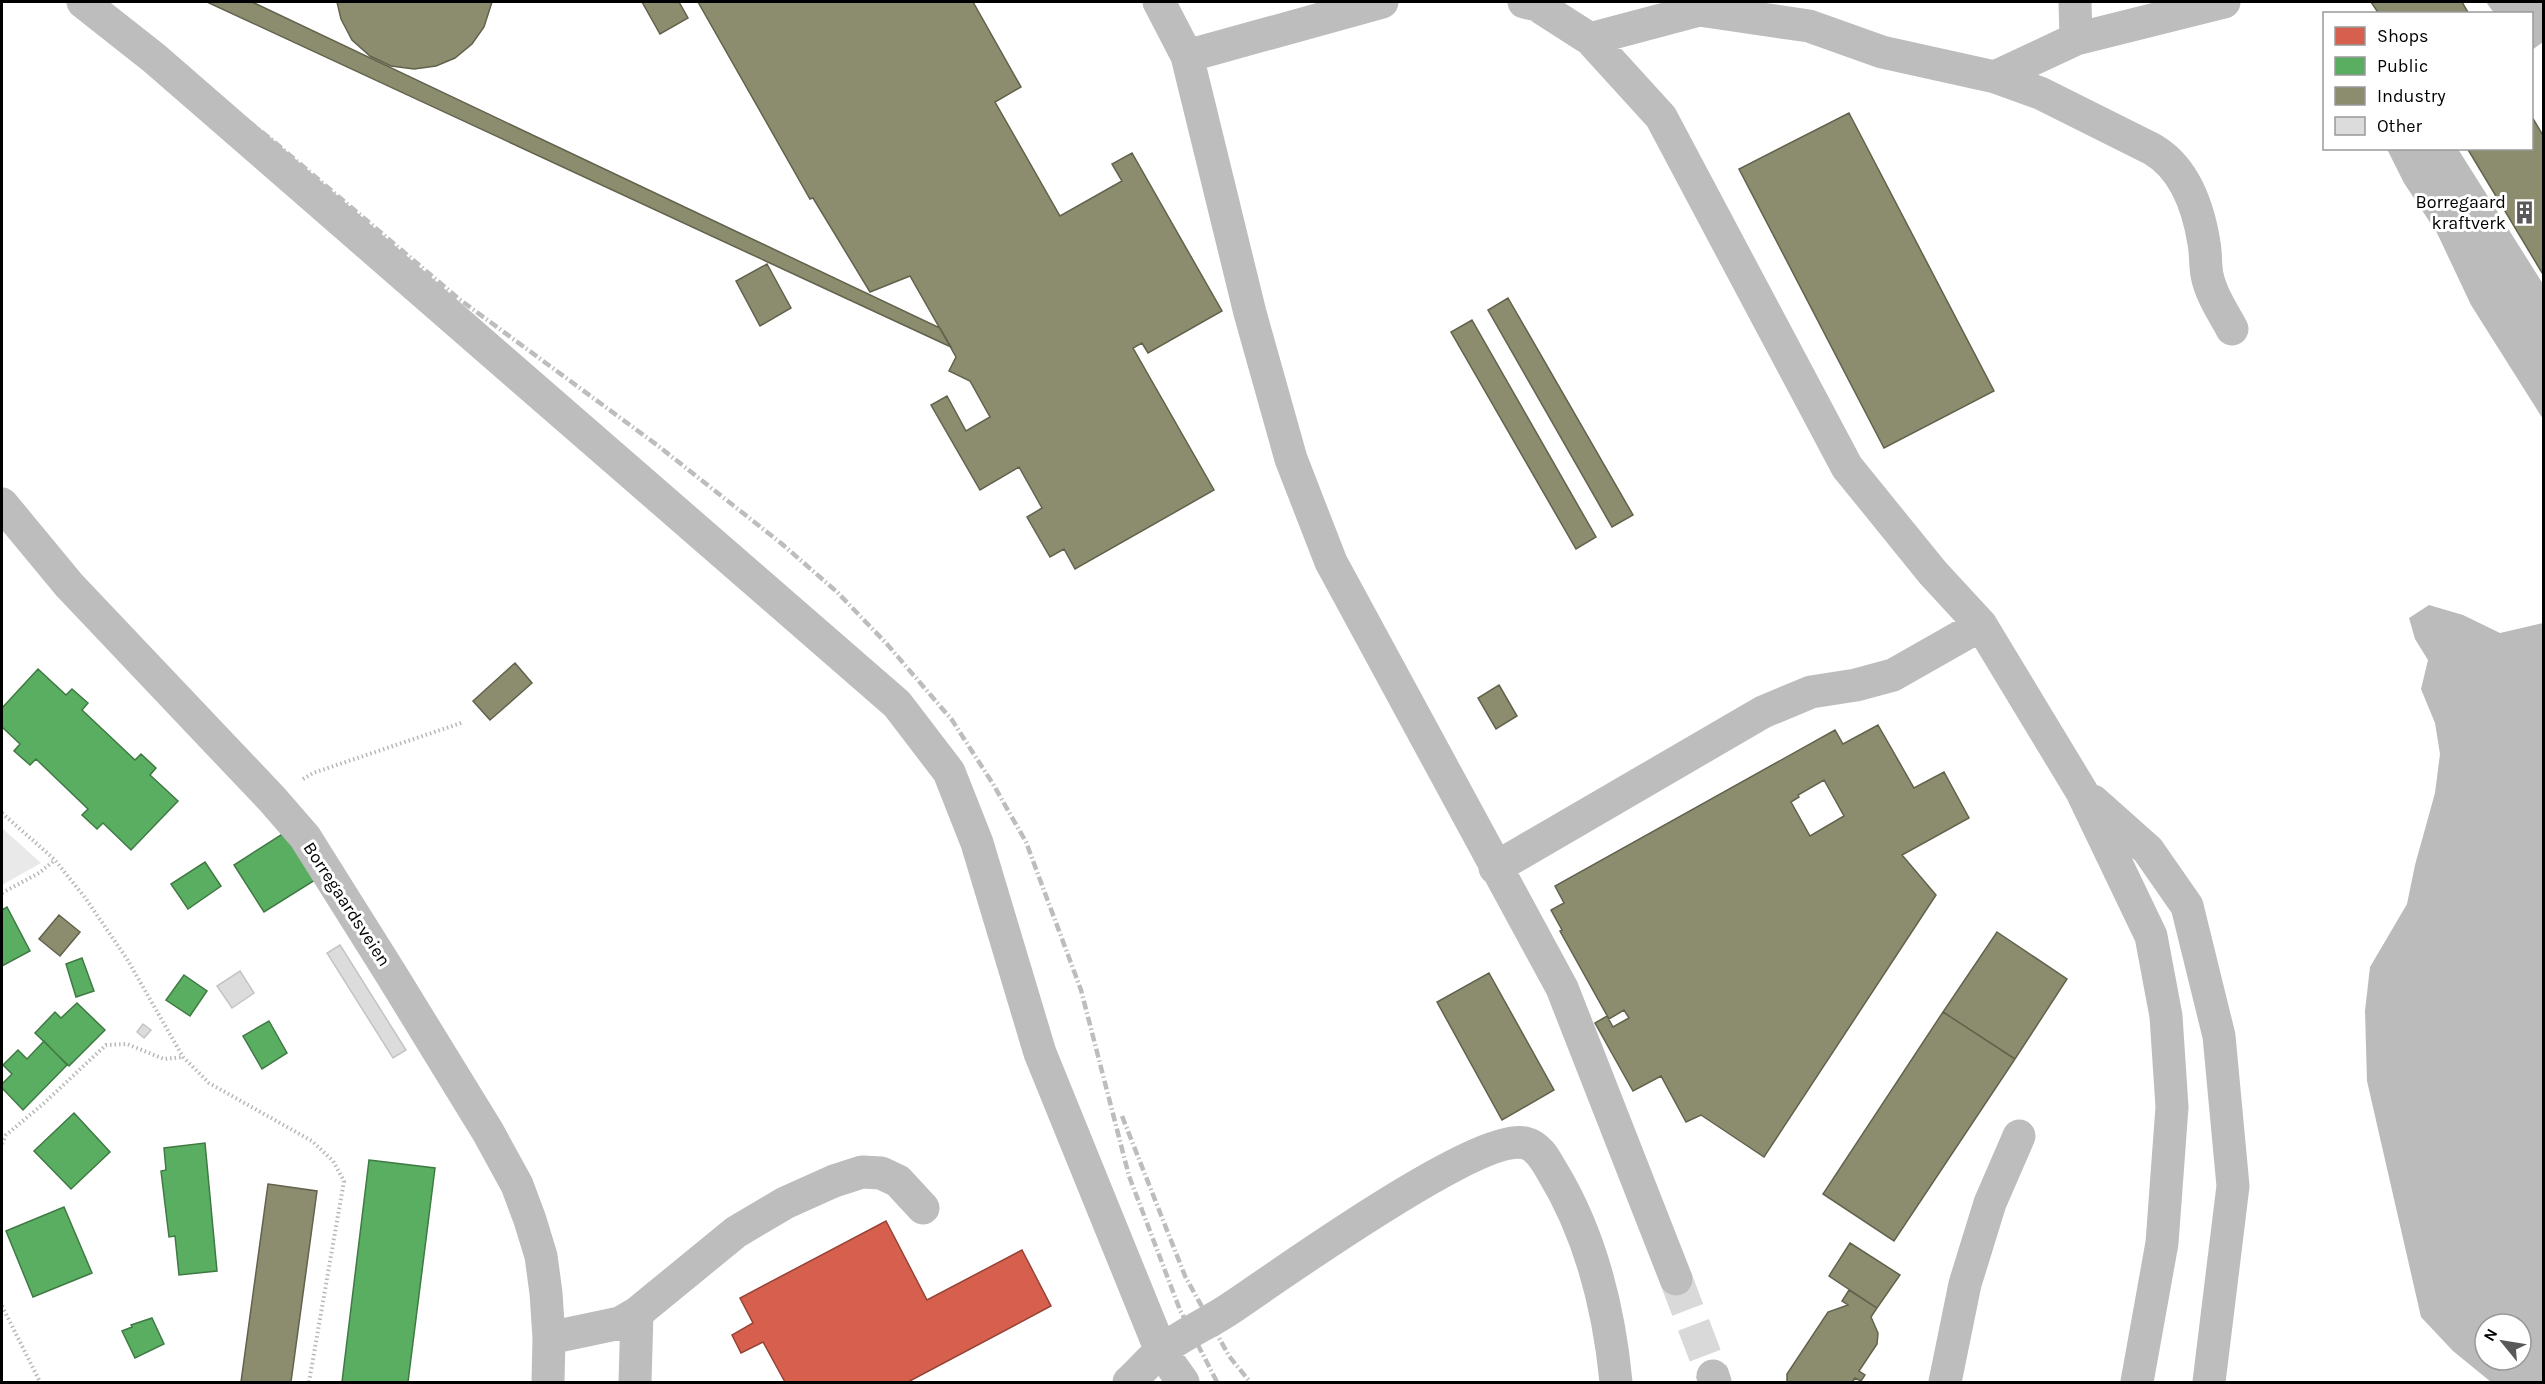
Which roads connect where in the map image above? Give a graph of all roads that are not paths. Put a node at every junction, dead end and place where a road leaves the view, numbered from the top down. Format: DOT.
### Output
graph roads {
  1 [pos="83,2"];
  2 [pos="1159,2"];
  3 [pos="1382,2"];
  4 [pos="1524,2"];
  5 [pos="2075,2"];
  6 [pos="2224,2"];
  7 [pos="1590,39"];
  8 [pos="2076,39"];
  9 [pos="1187,56"];
  10 [pos="1995,77"];
  11 [pos="2232,329"];
  12 [pos="2,504"];
  13 [pos="1981,625"];
  14 [pos="2082,792"];
  15 [pos="1496,868"];
  16 [pos="2019,1136"];
  17 [pos="923,1208"];
  18 [pos="1676,1279"];
  19 [pos="637,1313"];
  20 [pos="549,1338"];
  21 [pos="1163,1367"];
  22 [pos="548,1383"];
  23 [pos="635,1383"];
  24 [pos="1129,1383"];
  25 [pos="1184,1383"];
  26 [pos="1616,1383"];
  27 [pos="1945,1383"];
  28 [pos="2137,1383"];
  29 [pos="2209,1383"];
  1 -- 21 [label="street"];
  2 -- 9 [label="street"];
  3 -- 9 [label="street"];
  4 -- 7 [label="street"];
  5 -- 8 [label="street"];
  6 -- 8 [label="street"];
  7 -- 10 [label="street"];
  7 -- 13 [label="street"];
  8 -- 10 [label="street"];
  9 -- 15 [label="street"];
  10 -- 11 [label="street"];
  12 -- 20 [label="street, Borregaardsveien"];
  13 -- 14 [label="street"];
  13 -- 15 [label="street"];
  14 -- 28 [label="street"];
  14 -- 29 [label="street"];
  15 -- 18 [label="street"];
  16 -- 27 [label="street"];
  17 -- 19 [label="street"];
  19 -- 20 [label="street"];
  19 -- 23 [label="street"];
  20 -- 22 [label="street, Borregaardsveien"];
  21 -- 24 [label="street"];
  21 -- 25 [label="street"];
  21 -- 26 [label="street"];
}
